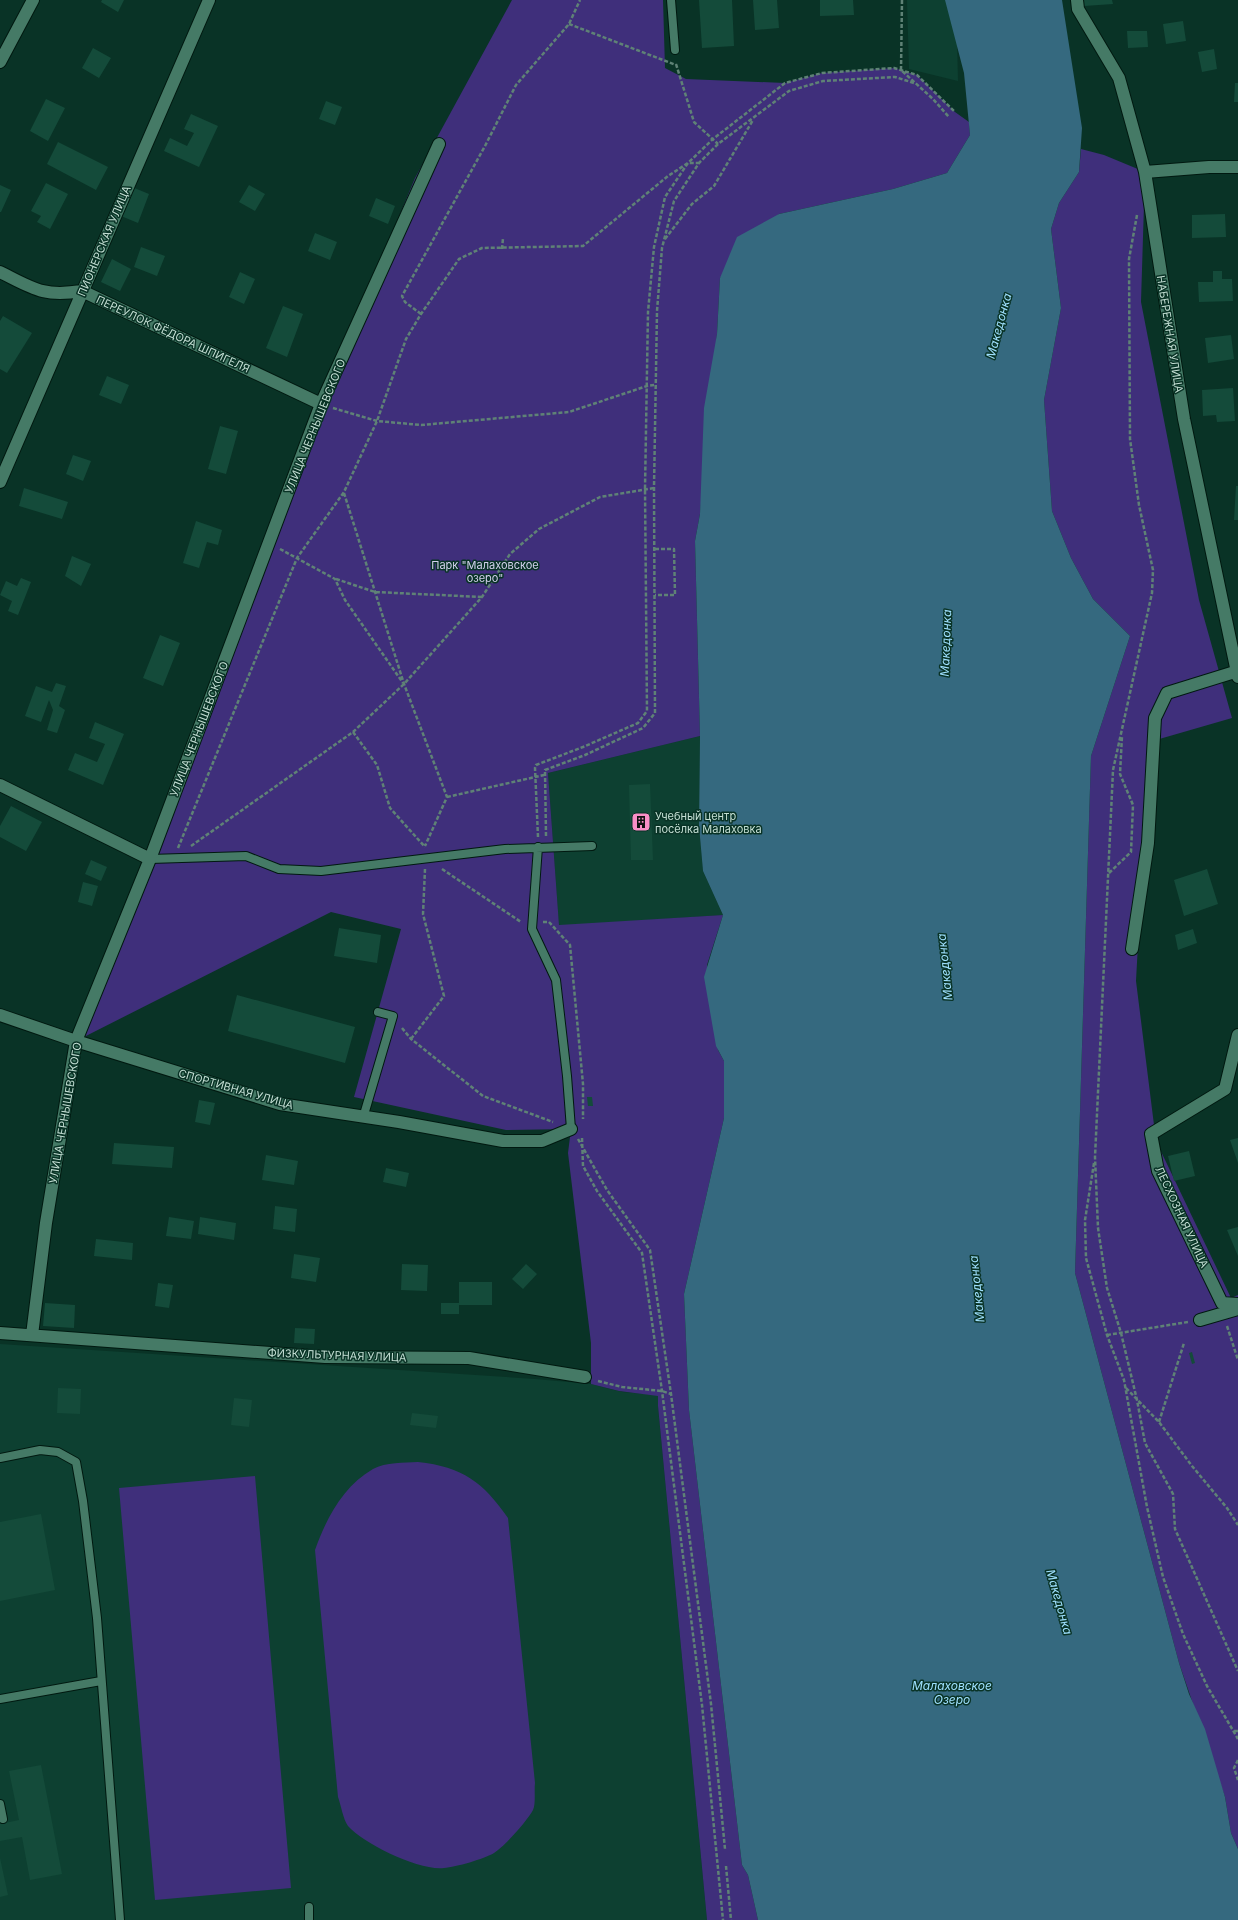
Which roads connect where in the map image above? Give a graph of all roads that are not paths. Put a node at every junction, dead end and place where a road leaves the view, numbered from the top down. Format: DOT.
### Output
graph roads {
  1 [pos="33,0"];
  2 [pos="209,0"];
  3 [pos="671,0"];
  4 [pos="1077,0"];
  5 [pos="675,50"];
  6 [pos="0,62"];
  7 [pos="439,144"];
  8 [pos="1238,167"];
  9 [pos="1145,172"];
  10 [pos="0,272"];
  11 [pos="82,291"];
  12 [pos="321,404"];
  13 [pos="0,482"];
  14 [pos="1238,673"];
  15 [pos="0,785"];
  16 [pos="592,846"];
  17 [pos="543,847"];
  18 [pos="150,858"];
  19 [pos="1132,949"];
  20 [pos="378,1012"];
  21 [pos="0,1015"];
  22 [pos="1238,1036"];
  23 [pos="76,1041"];
  24 [pos="363,1118"];
  25 [pos="571,1129"];
  26 [pos="1238,1304"];
  27 [pos="1238,1309"];
  28 [pos="1200,1320"];
  29 [pos="0,1333"];
  30 [pos="32,1335"];
  31 [pos="585,1377"];
  32 [pos="0,1458"];
  33 [pos="101,1681"];
  34 [pos="0,1699"];
  35 [pos="0,1804"];
  36 [pos="3,1819"];
  37 [pos="309,1907"];
  38 [pos="120,1920"];
  39 [pos="309,1920"];
  1 -- 6 [label="street"];
  2 -- 11 [label="street, ПИОНЕРСКАЯ УЛИЦА"];
  3 -- 5 [label="lane"];
  4 -- 9 [label="street, НАБЕРЕЖНАЯ УЛИЦА"];
  7 -- 12 [label="street, УЛИЦА ЧЕРНЫШЕВСКОГО"];
  8 -- 9 [label="street"];
  9 -- 14 [label="street, НАБЕРЕЖНАЯ УЛИЦА"];
  10 -- 11 [label="street"];
  11 -- 12 [label="street, ПЕРЕУЛОК ФЁДОРА ШПИГЕЛЯ"];
  11 -- 13 [label="street, ПИОНЕРСКАЯ УЛИЦА"];
  12 -- 18 [label="street, УЛИЦА ЧЕРНЫШЕВСКОГО"];
  14 -- 19 [label="street"];
  15 -- 18 [label="street"];
  16 -- 17 [label="lane"];
  17 -- 18 [label="lane"];
  17 -- 25 [label="lane"];
  18 -- 23 [label="street, УЛИЦА ЧЕРНЫШЕВСКОГО"];
  20 -- 24 [label="lane"];
  21 -- 23 [label="street, СПОРТИВНАЯ УЛИЦА"];
  22 -- 26 [label="street, ЛЕСХОЗНАЯ УЛИЦА"];
  23 -- 24 [label="street, СПОРТИВНАЯ УЛИЦА"];
  23 -- 30 [label="street, УЛИЦА ЧЕРНЫШЕВСКОГО"];
  24 -- 25 [label="street, СПОРТИВНАЯ УЛИЦА"];
  27 -- 28 [label="street"];
  29 -- 30 [label="street, ФИЗКУЛЬТУРНАЯ УЛИЦА"];
  30 -- 31 [label="street, ФИЗКУЛЬТУРНАЯ УЛИЦА"];
  32 -- 33 [label="lane"];
  33 -- 34 [label="lane"];
  33 -- 38 [label="lane"];
  35 -- 36 [label="lane"];
  37 -- 39 [label="lane"];
}
